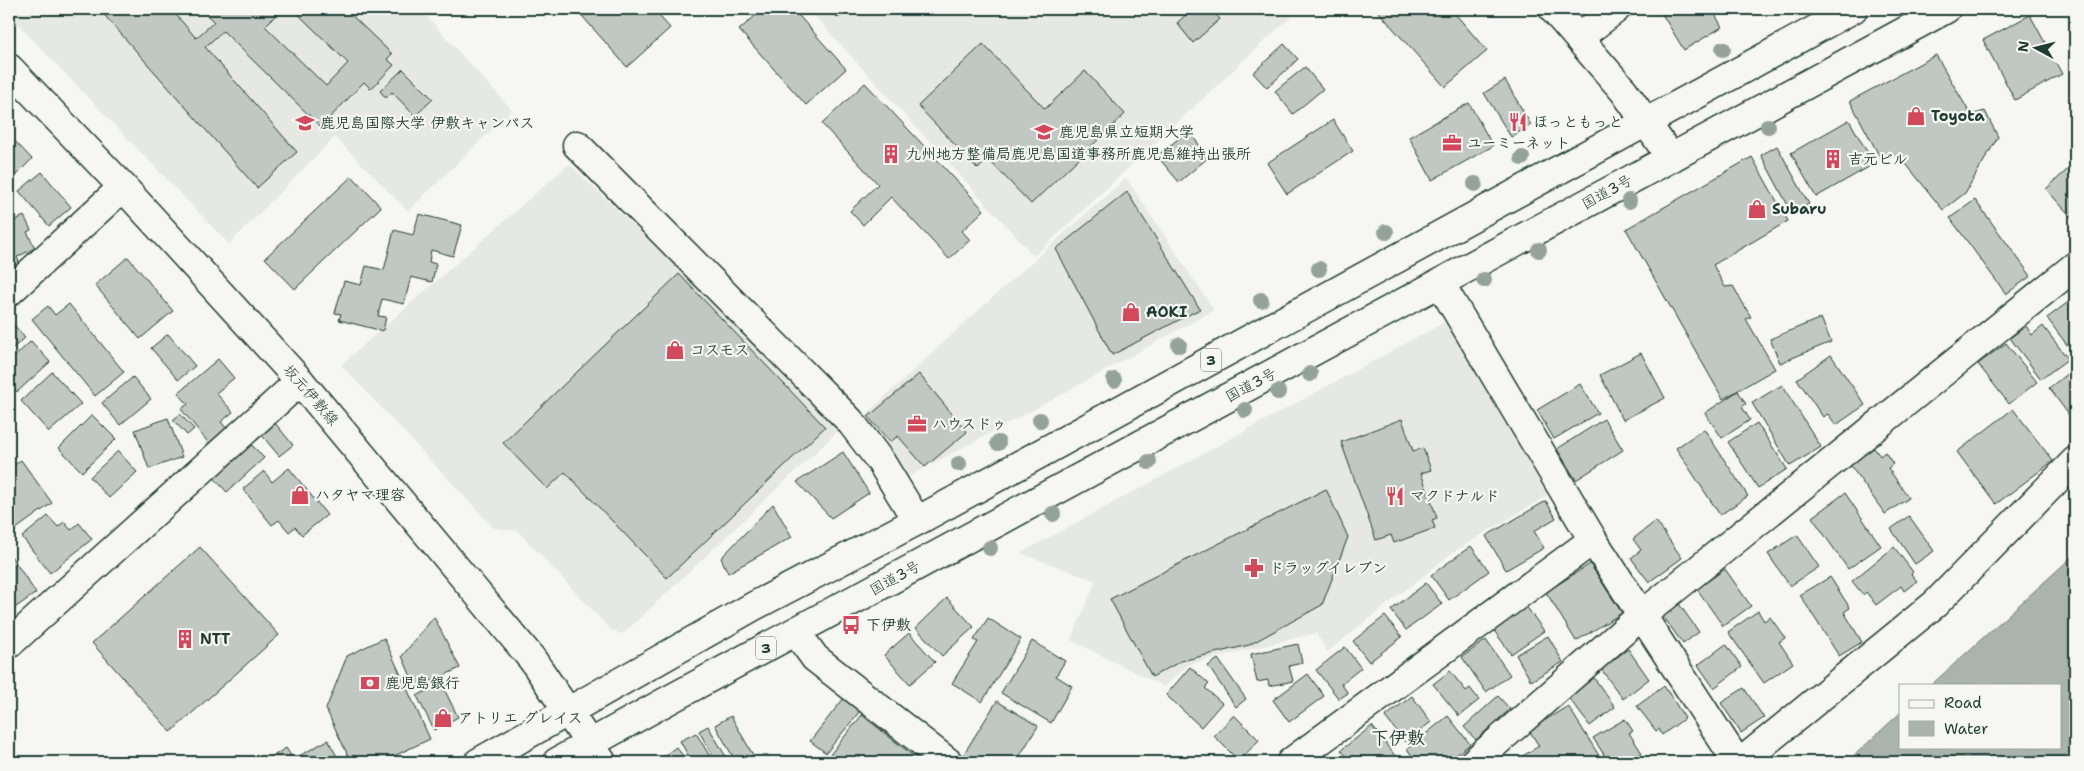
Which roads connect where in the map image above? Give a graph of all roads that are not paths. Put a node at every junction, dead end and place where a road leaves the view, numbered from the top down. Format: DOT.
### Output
graph roads {
  1 [pos="1553,9"];
  2 [pos="1616,9"];
  3 [pos="1853,9"];
  4 [pos="1946,9"];
  5 [pos="1578,38"];
  6 [pos="9,68"];
  7 [pos="1646,121"];
  8 [pos="577,145"];
  9 [pos="1671,158"];
  10 [pos="123,187"];
  11 [pos="2075,266"];
  12 [pos="1440,283"];
  13 [pos="9,292"];
  14 [pos="300,380"];
  15 [pos="2075,461"];
  16 [pos="917,521"];
  17 [pos="1593,540"];
  18 [pos="1642,615"];
  19 [pos="796,632"];
  20 [pos="9,644"];
  21 [pos="568,712"];
  22 [pos="596,753"];
  23 [pos="479,762"];
  24 [pos="557,762"];
  25 [pos="948,762"];
  26 [pos="1291,762"];
  27 [pos="1474,762"];
  28 [pos="1737,762"];
  29 [pos="1741,762"];
  1 -- 5 [label="main road"];
  2 -- 5 [label="main road"];
  3 -- 7 [label="main road, 3"];
  4 -- 9 [label="main road, 国道3号 / 3"];
  5 -- 7 [label="main road"];
  6 -- 10 [label="main road, 坂元伊敷線"];
  7 -- 9 [label="main road"];
  7 -- 16 [label="main road, 3"];
  8 -- 16 [label="main road"];
  9 -- 12 [label="main road, 国道3号 / 3"];
  10 -- 13 [label="main road"];
  10 -- 14 [label="main road, 坂元伊敷線"];
  11 -- 18 [label="main road"];
  12 -- 17 [label="main road"];
  12 -- 19 [label="main road, 国道3号 / 3"];
  14 -- 20 [label="main road"];
  14 -- 21 [label="main road, 坂元伊敷線"];
  15 -- 29 [label="main road"];
  16 -- 21 [label="main road, 3"];
  17 -- 18 [label="main road"];
  17 -- 26 [label="main road"];
  18 -- 27 [label="main road"];
  18 -- 28 [label="main road"];
  19 -- 22 [label="main road, 国道3号 / 3"];
  19 -- 25 [label="main road"];
  21 -- 22 [label="main road, 坂元伊敷線"];
  21 -- 23 [label="main road, 3"];
  22 -- 24 [label="main road, 国道3号 / 3"];
}
